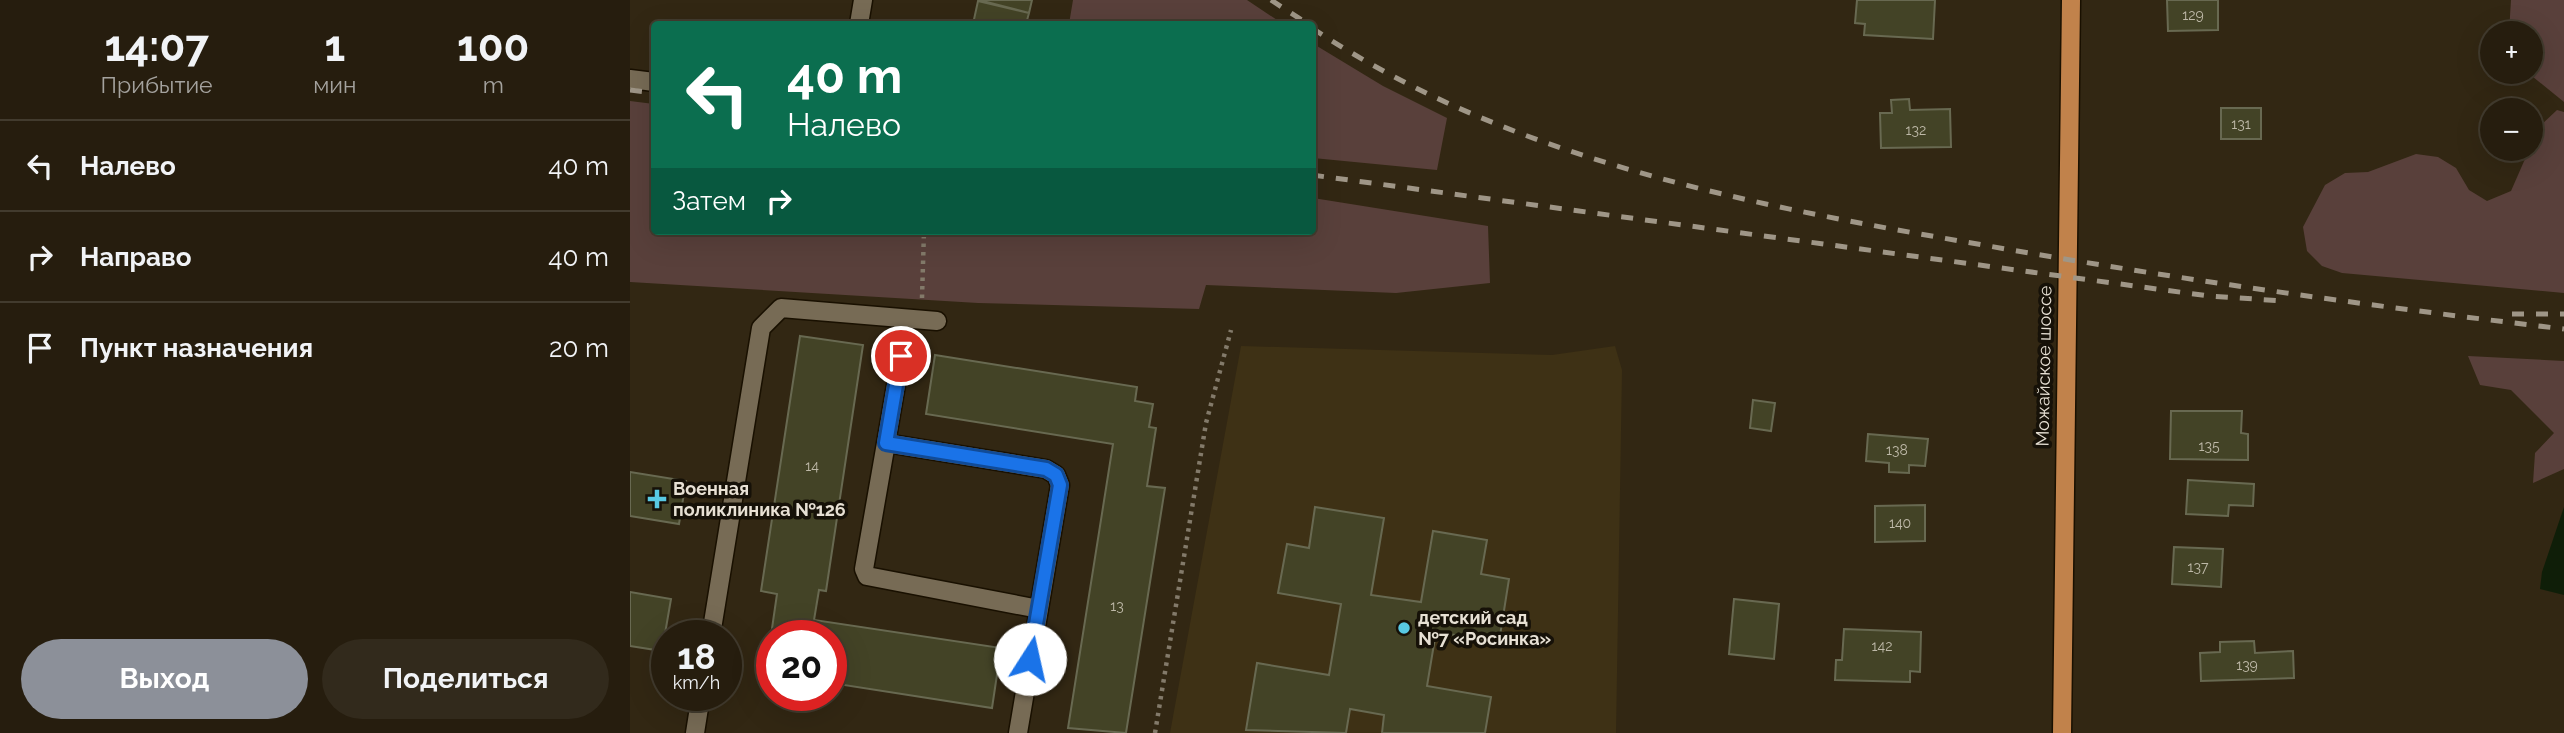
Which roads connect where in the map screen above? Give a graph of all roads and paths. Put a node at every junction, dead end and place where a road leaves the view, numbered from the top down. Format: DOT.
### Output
graph roads {
  1 [pos="863,0"];
  2 [pos="2071,0"];
  3 [pos="860,21"];
  4 [pos="630,79"];
  5 [pos="651,82"];
  6 [pos="924,235"];
  7 [pos="929,320"];
  8 [pos="1231,330"];
  9 [pos="901,356"];
  10 [pos="886,443"];
  11 [pos="1039,609"];
  12 [pos="713,620"];
  13 [pos="698,711"];
  14 [pos="695,733"];
  15 [pos="1018,733"];
  16 [pos="1154,733"];
  17 [pos="2062,733"];
  1 -- 3 [label="street"];
  2 -- 17 [label="main road, Можайское шоссе"];
  4 -- 5 [label="street"];
  6 -- 7 [label="path"];
  7 -- 12 [label="street"];
  8 -- 16 [label="path"];
  9 -- 10 [label="street"];
  10 -- 11 [label="street"];
  10 -- 11 [label="street"];
  11 -- 15 [label="street"];
  13 -- 14 [label="street"];
}
